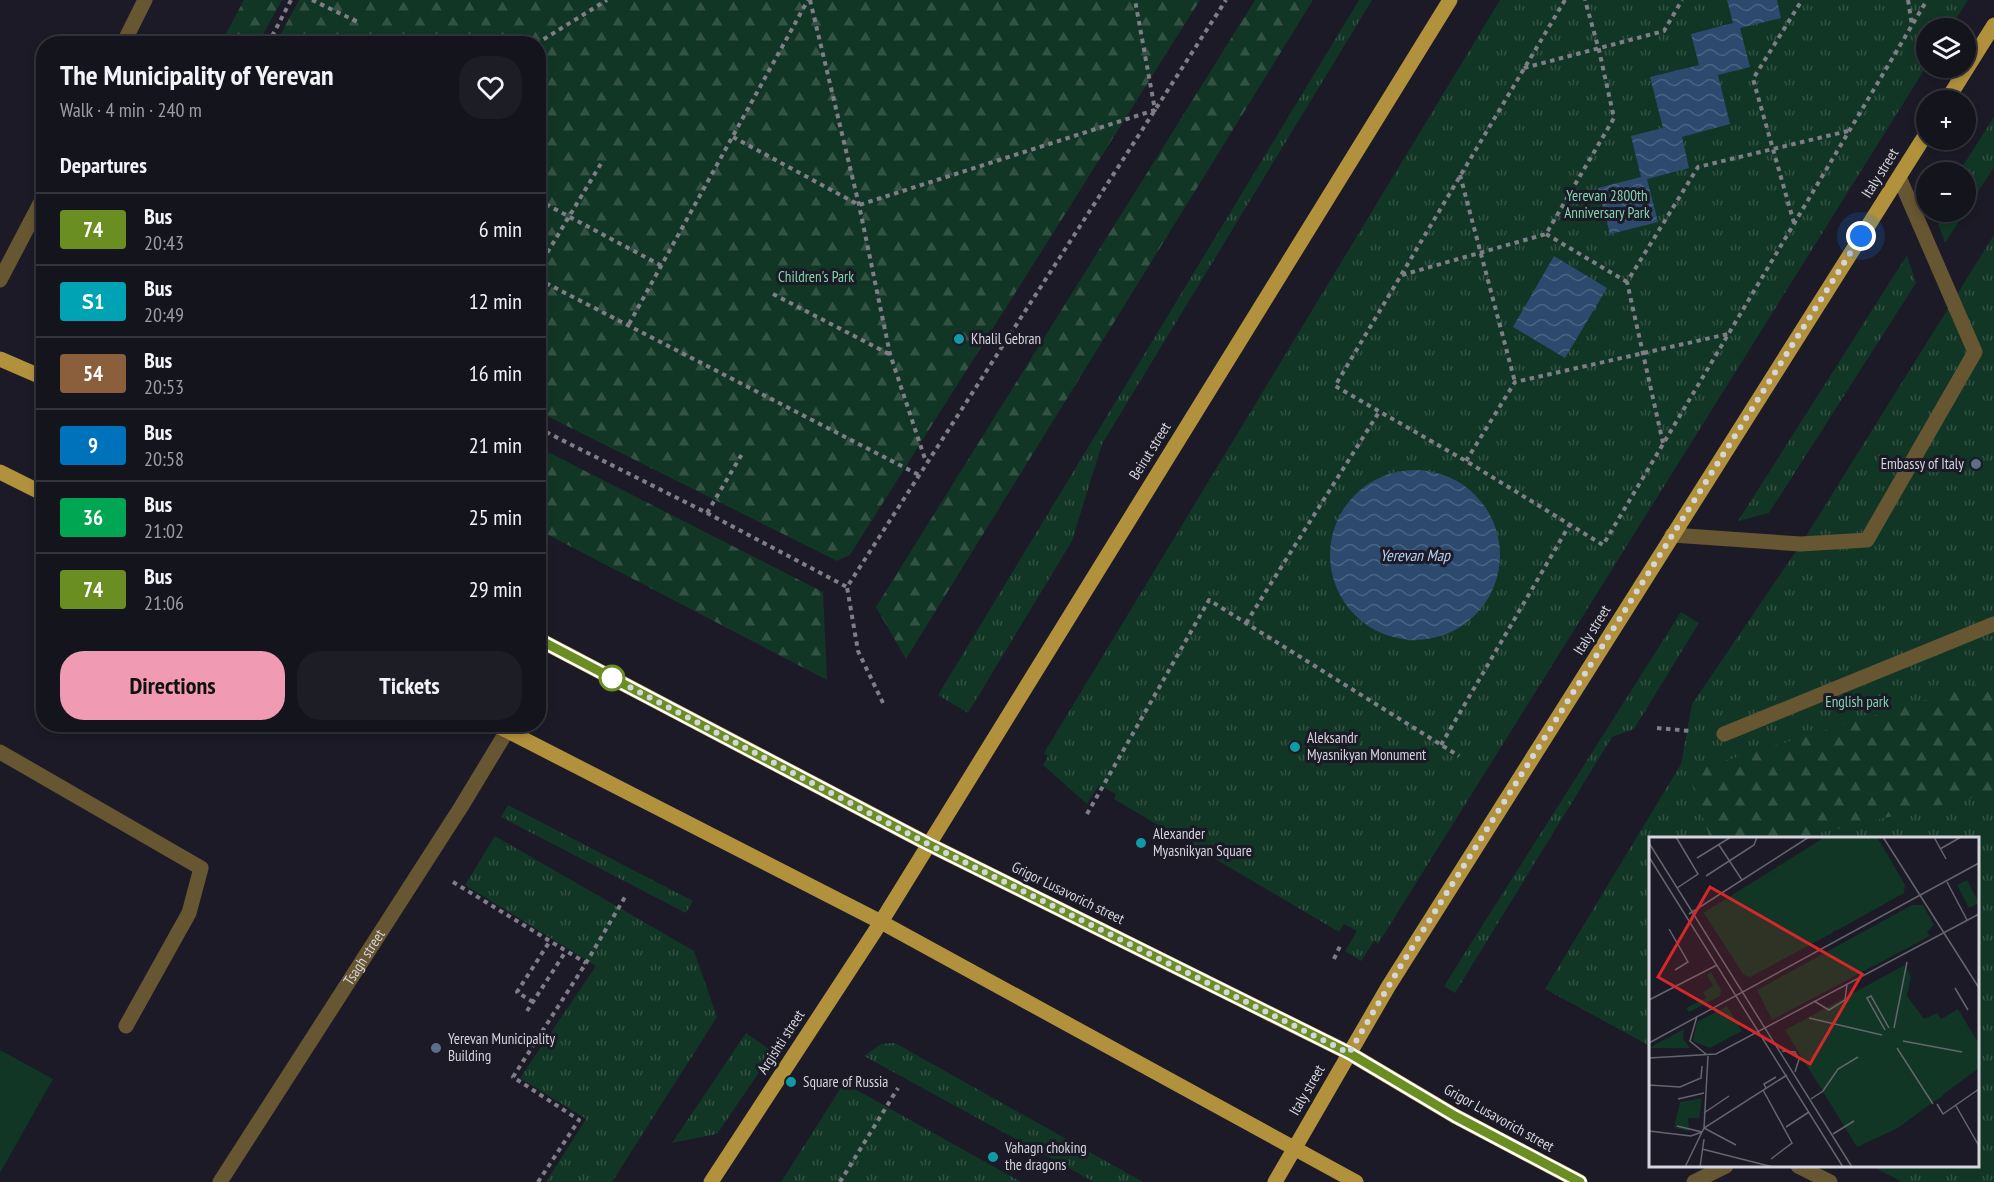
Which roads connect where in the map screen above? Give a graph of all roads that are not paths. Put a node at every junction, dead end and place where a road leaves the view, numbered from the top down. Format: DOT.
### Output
graph roads {
  1 [pos="145,0"];
  2 [pos="1450,0"];
  3 [pos="1994,25"];
  4 [pos="127,36"];
  5 [pos="1953,90"];
  6 [pos="1916,150"];
  7 [pos="1899,177"];
  8 [pos="36,211"];
  9 [pos="0,280"];
  10 [pos="0,359"];
  11 [pos="36,375"];
  12 [pos="0,472"];
  13 [pos="36,490"];
  14 [pos="1672,535"];
  15 [pos="1994,624"];
  16 [pos="546,643"];
  17 [pos="499,732"];
  18 [pos="509,732"];
  19 [pos="1724,734"];
  20 [pos="0,752"];
  21 [pos="928,844"];
  22 [pos="881,922"];
  23 [pos="126,1026"];
  24 [pos="1349,1053"];
  25 [pos="1294,1149"];
  26 [pos="1724,1167"];
  27 [pos="1800,1167"];
  28 [pos="220,1182"];
  29 [pos="711,1182"];
  30 [pos="1275,1182"];
  31 [pos="1356,1182"];
  32 [pos="1580,1182"];
  33 [pos="1694,1182"];
  34 [pos="1830,1182"];
  1 -- 4 [label="street"];
  2 -- 21 [label="main road, Beirut street"];
  3 -- 5 [label="main road"];
  6 -- 7 [label="main road, Italy street"];
  7 -- 14 [label="main road, Italy street"];
  7 -- 14 [label="street"];
  8 -- 9 [label="street"];
  10 -- 11 [label="main road"];
  12 -- 13 [label="main road"];
  14 -- 24 [label="main road, Italy street"];
  15 -- 19 [label="street"];
  16 -- 21 [label="main road, Grigor Lusavorich street"];
  17 -- 28 [label="street, Tsagh street"];
  18 -- 22 [label="main road"];
  20 -- 23 [label="street"];
  21 -- 22 [label="main road, Beirut street"];
  21 -- 24 [label="main road, Grigor Lusavorich street"];
  22 -- 25 [label="main road"];
  22 -- 29 [label="main road, Argishti street"];
  24 -- 25 [label="main road, Italy street"];
  24 -- 32 [label="main road, Grigor Lusavorich street"];
  25 -- 30 [label="main road"];
  25 -- 31 [label="main road"];
  26 -- 33 [label="street"];
  27 -- 34 [label="street"];
}
